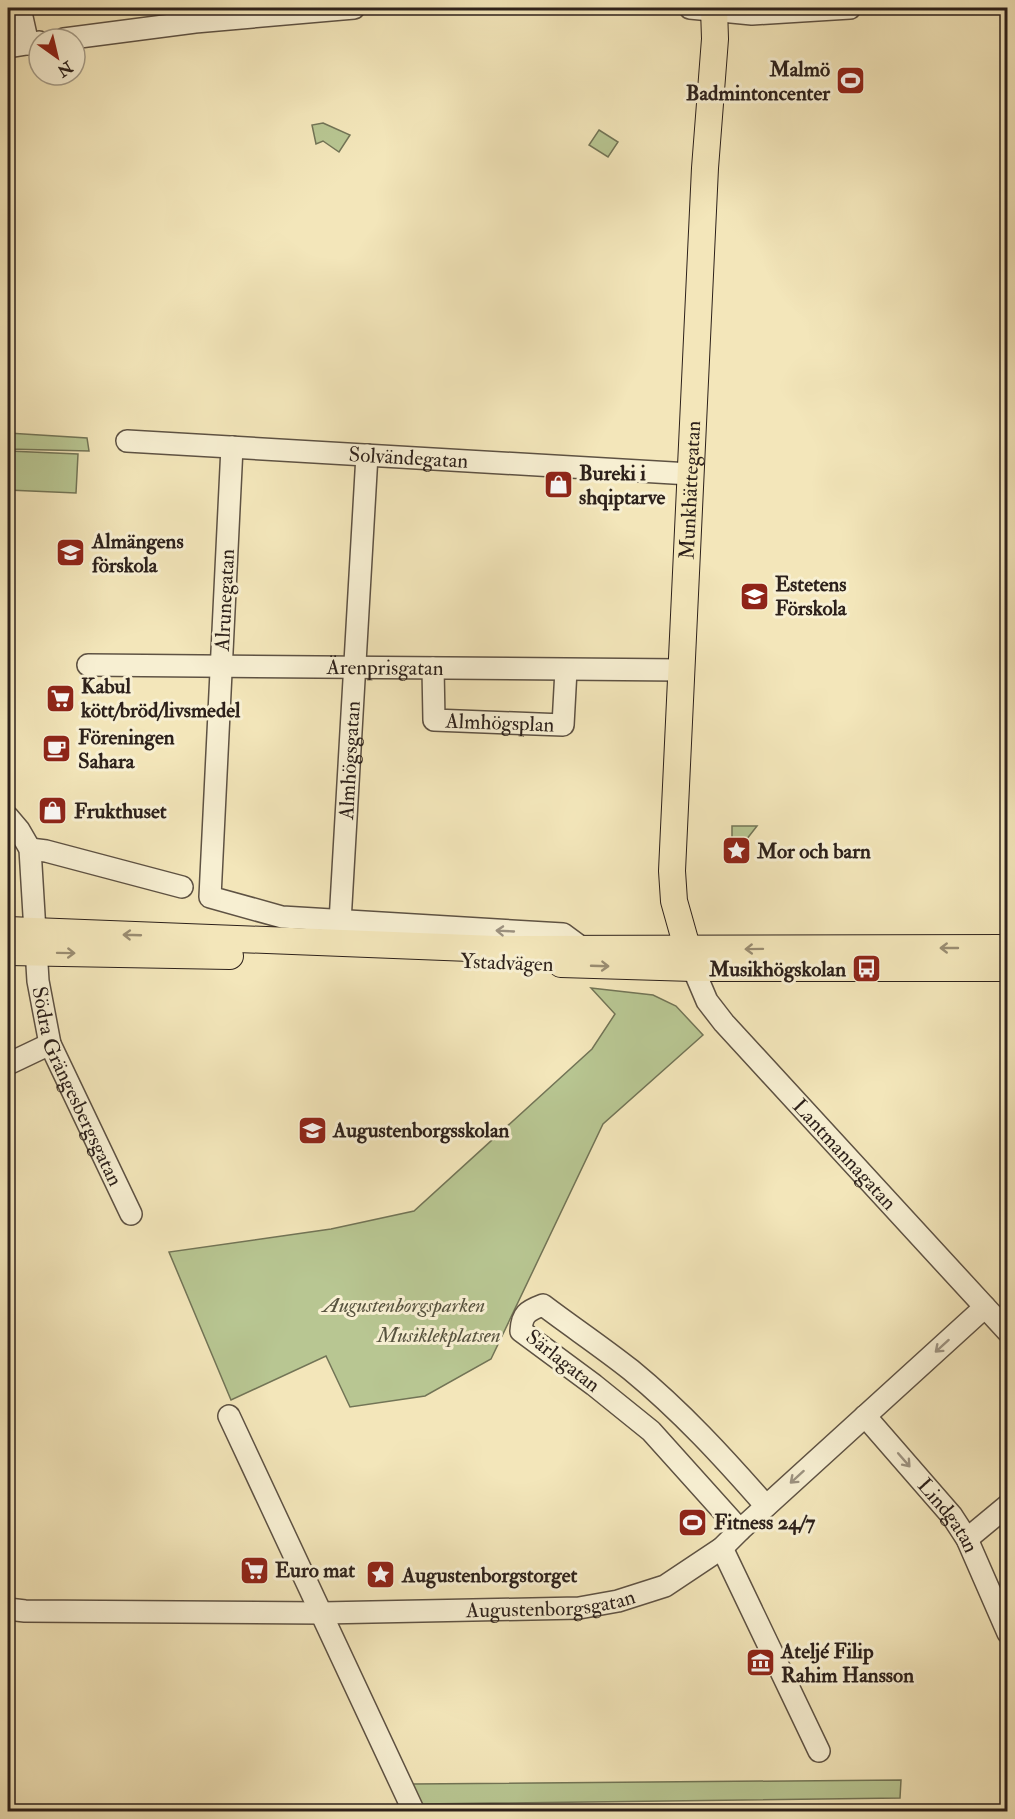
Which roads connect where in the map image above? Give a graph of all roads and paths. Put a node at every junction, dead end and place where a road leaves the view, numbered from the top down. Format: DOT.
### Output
graph roads {
  1 [pos="20,8"];
  2 [pos="348,8"];
  3 [pos="354,8"];
  4 [pos="850,8"];
  5 [pos="706,9"];
  6 [pos="87,36"];
  7 [pos="25,44"];
  8 [pos="128,441"];
  9 [pos="232,447"];
  10 [pos="368,455"];
  11 [pos="690,474"];
  12 [pos="88,665"];
  13 [pos="221,666"];
  14 [pos="355,667"];
  15 [pos="434,668"];
  16 [pos="566,670"];
  17 [pos="681,670"];
  18 [pos="8,817"];
  19 [pos="30,849"];
  20 [pos="182,887"];
  21 [pos="210,897"];
  22 [pos="340,922"];
  23 [pos="8,930"];
  24 [pos="36,942"];
  25 [pos="582,948"];
  26 [pos="1008,948"];
  27 [pos="8,952"];
  28 [pos="690,958"];
  29 [pos="1008,969"];
  30 [pos="50,1044"];
  31 [pos="8,1064"];
  32 [pos="130,1214"];
  33 [pos="985,1307"];
  34 [pos="1008,1332"];
  35 [pos="229,1416"];
  36 [pos="865,1416"];
  37 [pos="1008,1505"];
  38 [pos="766,1506"];
  39 [pos="740,1530"];
  40 [pos="967,1539"];
  41 [pos="722,1548"];
  42 [pos="8,1609"];
  43 [pos="322,1614"];
  44 [pos="1008,1633"];
  45 [pos="819,1751"];
  46 [pos="414,1812"];
  1 -- 7 [label="street"];
  2 -- 3 [label="street"];
  2 -- 6 [label="street"];
  4 -- 5 [label="street"];
  5 -- 11 [label="main road, Munkhättegatan"];
  8 -- 9 [label="street, Solvändegatan"];
  9 -- 10 [label="street, Solvändegatan"];
  9 -- 13 [label="street, Alrunegatan"];
  10 -- 11 [label="street, Solvändegatan"];
  10 -- 14 [label="street, Almhögsgatan"];
  11 -- 17 [label="main road, Munkhättegatan"];
  12 -- 13 [label="street, Ärenprisgatan"];
  13 -- 14 [label="street, Ärenprisgatan"];
  13 -- 21 [label="street, Alrunegatan"];
  14 -- 15 [label="street, Ärenprisgatan"];
  14 -- 22 [label="street, Almhögsgatan"];
  15 -- 16 [label="street, Ärenprisgatan"];
  15 -- 16 [label="street, Almhögsplan"];
  16 -- 17 [label="street, Ärenprisgatan"];
  17 -- 28 [label="main road, Munkhättegatan"];
  18 -- 19 [label="street"];
  19 -- 20 [label="street"];
  19 -- 24 [label="street, Södra Grängesbergsgatan"];
  21 -- 22 [label="street, Ystadvägen"];
  25 -- 22 [label="street, Ystadvägen, one-way"];
  23 -- 24 [label="main road, Ystadvägen"];
  25 -- 24 [label="main road, Ystadvägen, one-way"];
  24 -- 27 [label="main road, Ystadvägen"];
  24 -- 28 [label="main road, Ystadvägen, one-way"];
  24 -- 30 [label="street, Södra Grängesbergsgatan"];
  25 -- 28 [label="main road, Ystadvägen"];
  26 -- 28 [label="main road, Ystadvägen, one-way"];
  28 -- 29 [label="main road, Ystadvägen"];
  28 -- 33 [label="street, Lantmannagatan"];
  30 -- 31 [label="street"];
  30 -- 32 [label="street, Södra Grängesbergsgatan"];
  33 -- 34 [label="street, Lantmannagatan"];
  33 -- 36 [label="street, Augustenborgsgatan, one-way"];
  35 -- 43 [label="street"];
  36 -- 38 [label="street, Augustenborgsgatan, one-way"];
  36 -- 40 [label="street, Lindgatan, one-way"];
  37 -- 40 [label="street"];
  38 -- 39 [label="street, Augustenborgsgatan"];
  38 -- 39 [label="street, Särlagatan"];
  39 -- 41 [label="street, Augustenborgsgatan"];
  40 -- 44 [label="street, Lindgatan"];
  41 -- 43 [label="street, Augustenborgsgatan"];
  41 -- 45 [label="street"];
  42 -- 43 [label="street, Augustenborgsgatan"];
  43 -- 46 [label="street"];
}
